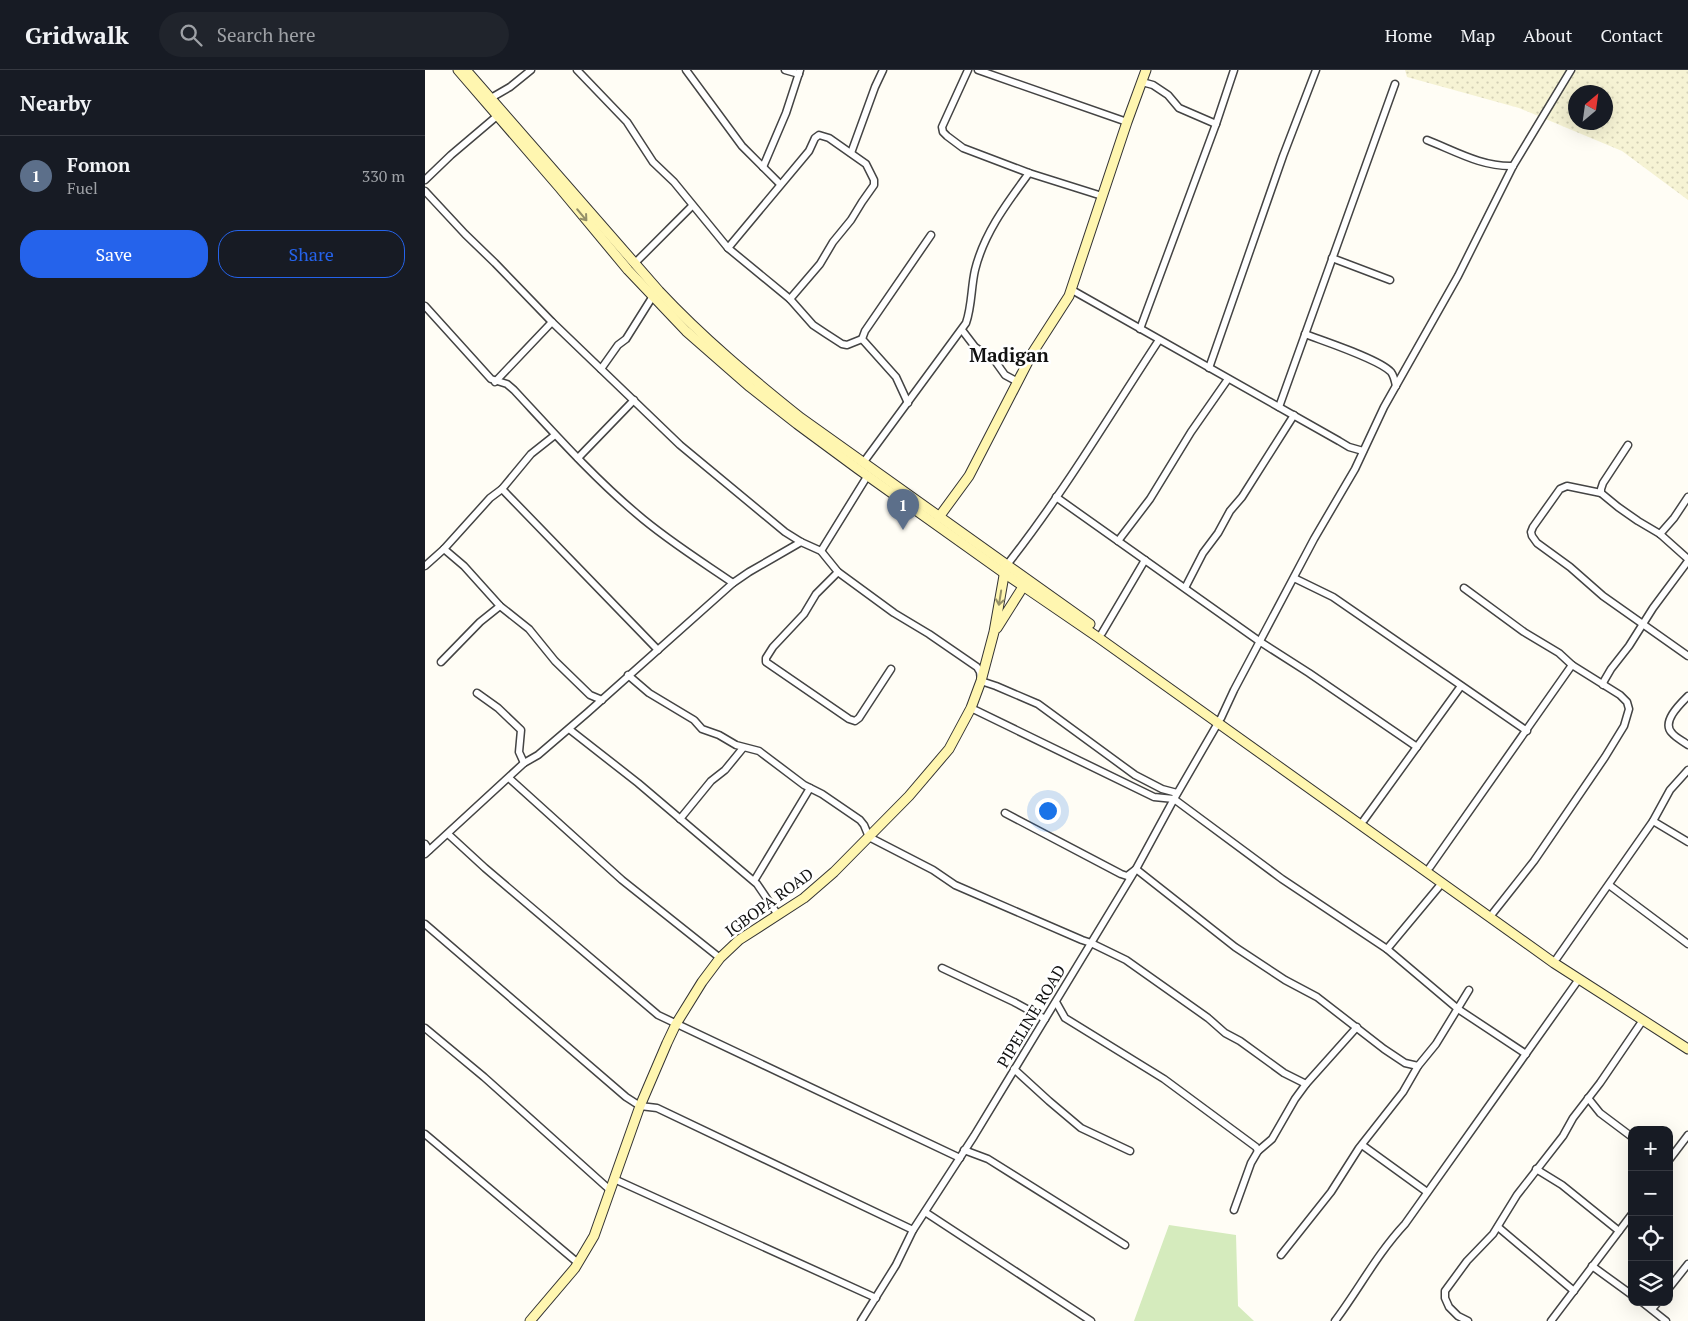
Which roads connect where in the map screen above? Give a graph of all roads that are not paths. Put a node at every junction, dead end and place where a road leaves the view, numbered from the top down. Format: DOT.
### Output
graph roads {
  1 [pos="458,70"];
  2 [pos="466,70"];
  3 [pos="531,70"];
  4 [pos="577,70"];
  5 [pos="687,70"];
  6 [pos="785,70"];
  7 [pos="883,70"];
  8 [pos="968,70"];
  9 [pos="978,70"];
  10 [pos="1146,70"];
  11 [pos="1234,70"];
  12 [pos="1317,70"];
  13 [pos="1571,70"];
  14 [pos="799,72"];
  15 [pos="1142,82"];
  16 [pos="1395,84"];
  17 [pos="491,98"];
  18 [pos="497,116"];
  19 [pos="1127,122"];
  20 [pos="1215,124"];
  21 [pos="1427,140"];
  22 [pos="851,152"];
  23 [pos="1513,166"];
  24 [pos="763,167"];
  25 [pos="1029,173"];
  26 [pos="425,180"];
  27 [pos="780,184"];
  28 [pos="425,191"];
  29 [pos="1102,196"];
  30 [pos="693,206"];
  31 [pos="931,235"];
  32 [pos="728,248"];
  33 [pos="1332,258"];
  34 [pos="635,262"];
  35 [pos="1390,280"];
  36 [pos="1071,290"];
  37 [pos="653,296"];
  38 [pos="790,299"];
  39 [pos="425,306"];
  40 [pos="551,322"];
  41 [pos="1140,329"];
  42 [pos="962,330"];
  43 [pos="1305,334"];
  44 [pos="862,339"];
  45 [pos="1159,340"];
  46 [pos="601,368"];
  47 [pos="1209,368"];
  48 [pos="1228,379"];
  49 [pos="495,382"];
  50 [pos="1017,382"];
  51 [pos="1396,386"];
  52 [pos="635,400"];
  53 [pos="908,402"];
  54 [pos="1279,407"];
  55 [pos="1294,415"];
  56 [pos="555,435"];
  57 [pos="1627,445"];
  58 [pos="1363,450"];
  59 [pos="578,458"];
  60 [pos="863,463"];
  61 [pos="868,475"];
  62 [pos="502,489"];
  63 [pos="1601,493"];
  64 [pos="1688,497"];
  65 [pos="1056,498"];
  66 [pos="939,517"];
  67 [pos="1660,534"];
  68 [pos="1118,541"];
  69 [pos="801,542"];
  70 [pos="444,549"];
  71 [pos="821,551"];
  72 [pos="1145,560"];
  73 [pos="1688,560"];
  74 [pos="425,566"];
  75 [pos="1005,569"];
  76 [pos="838,572"];
  77 [pos="1294,578"];
  78 [pos="733,583"];
  79 [pos="1025,583"];
  80 [pos="1185,588"];
  81 [pos="1464,588"];
  82 [pos="499,606"];
  83 [pos="1645,624"];
  84 [pos="994,632"];
  85 [pos="1102,633"];
  86 [pos="1259,641"];
  87 [pos="658,650"];
  88 [pos="1688,656"];
  89 [pos="441,662"];
  90 [pos="1572,665"];
  91 [pos="891,669"];
  92 [pos="628,675"];
  93 [pos="981,681"];
  94 [pos="1603,685"];
  95 [pos="1461,686"];
  96 [pos="477,693"];
  97 [pos="1688,696"];
  98 [pos="602,700"];
  99 [pos="971,708"];
  100 [pos="1219,720"];
  101 [pos="569,729"];
  102 [pos="1527,731"];
  103 [pos="1688,744"];
  104 [pos="1417,747"];
  105 [pos="743,748"];
  106 [pos="524,763"];
  107 [pos="1688,770"];
  108 [pos="509,778"];
  109 [pos="810,788"];
  110 [pos="1175,796"];
  111 [pos="1005,813"];
  112 [pos="680,818"];
  113 [pos="1365,820"];
  114 [pos="1653,821"];
  115 [pos="448,834"];
  116 [pos="869,837"];
  117 [pos="1688,842"];
  118 [pos="425,844"];
  119 [pos="427,852"];
  120 [pos="1430,867"];
  121 [pos="1136,869"];
  122 [pos="754,882"];
  123 [pos="1442,884"];
  124 [pos="1609,885"];
  125 [pos="1493,913"];
  126 [pos="778,915"];
  127 [pos="425,924"];
  128 [pos="1091,943"];
  129 [pos="1688,944"];
  130 [pos="1387,948"];
  131 [pos="720,958"];
  132 [pos="1557,958"];
  133 [pos="942,968"];
  134 [pos="1579,979"];
  135 [pos="1469,990"];
  136 [pos="1056,1002"];
  137 [pos="1458,1009"];
  138 [pos="1045,1019"];
  139 [pos="1643,1020"];
  140 [pos="676,1024"];
  141 [pos="1357,1027"];
  142 [pos="425,1028"];
  143 [pos="1688,1042"];
  144 [pos="1688,1049"];
  145 [pos="1526,1054"];
  146 [pos="1418,1066"];
  147 [pos="1014,1069"];
  148 [pos="1306,1084"];
  149 [pos="1588,1098"];
  150 [pos="640,1106"];
  151 [pos="425,1134"];
  152 [pos="1628,1134"];
  153 [pos="1688,1135"];
  154 [pos="1362,1144"];
  155 [pos="965,1150"];
  156 [pos="1130,1151"];
  157 [pos="1258,1151"];
  158 [pos="1673,1155"];
  159 [pos="959,1158"];
  160 [pos="1536,1169"];
  161 [pos="614,1179"];
  162 [pos="610,1190"];
  163 [pos="1427,1192"];
  164 [pos="1234,1210"];
  165 [pos="925,1212"];
  166 [pos="1630,1216"];
  167 [pos="1497,1227"];
  168 [pos="913,1230"];
  169 [pos="1619,1231"];
  170 [pos="1125,1245"];
  171 [pos="1281,1255"];
  172 [pos="578,1263"];
  173 [pos="1688,1264"];
  174 [pos="1592,1266"];
  175 [pos="1673,1283"];
  176 [pos="1573,1291"];
  177 [pos="1628,1292"];
  178 [pos="876,1298"];
  179 [pos="1648,1306"];
  180 [pos="1655,1306"];
  181 [pos="1653,1309"];
  182 [pos="530,1321"];
  183 [pos="861,1321"];
  184 [pos="1091,1321"];
  185 [pos="1335,1321"];
  186 [pos="1468,1321"];
  187 [pos="1551,1321"];
  188 [pos="1665,1321"];
  1 -- 18 [label="main road"];
  2 -- 17 [label="main road"];
  3 -- 17 [label="street"];
  4 -- 30 [label="street"];
  5 -- 24 [label="street"];
  6 -- 14 [label="street"];
  7 -- 22 [label="street"];
  8 -- 25 [label="street"];
  9 -- 19 [label="street"];
  10 -- 15 [label="main road"];
  11 -- 20 [label="street"];
  12 -- 47 [label="street"];
  13 -- 23 [label="street, PIPELINE ROAD"];
  14 -- 24 [label="street"];
  15 -- 19 [label="main road"];
  15 -- 20 [label="street"];
  16 -- 33 [label="street"];
  17 -- 34 [label="main road"];
  18 -- 26 [label="street"];
  18 -- 37 [label="main road, one-way"];
  19 -- 29 [label="main road"];
  20 -- 41 [label="street"];
  21 -- 23 [label="street"];
  22 -- 27 [label="street"];
  22 -- 38 [label="street"];
  23 -- 51 [label="street, PIPELINE ROAD"];
  24 -- 27 [label="street"];
  25 -- 29 [label="street"];
  25 -- 42 [label="street"];
  27 -- 32 [label="street"];
  28 -- 40 [label="street"];
  29 -- 36 [label="main road"];
  30 -- 32 [label="street"];
  30 -- 34 [label="street"];
  31 -- 44 [label="street"];
  32 -- 38 [label="street"];
  33 -- 35 [label="street"];
  33 -- 43 [label="street"];
  34 -- 60 [label="main road"];
  36 -- 41 [label="street"];
  36 -- 50 [label="main road"];
  37 -- 46 [label="street"];
  37 -- 61 [label="main road"];
  38 -- 44 [label="street"];
  39 -- 49 [label="street"];
  40 -- 46 [label="street"];
  40 -- 49 [label="street"];
  41 -- 45 [label="street"];
  42 -- 50 [label="street"];
  42 -- 53 [label="street"];
  43 -- 51 [label="street"];
  43 -- 54 [label="street"];
  44 -- 53 [label="street"];
  45 -- 47 [label="street"];
  45 -- 65 [label="street"];
  46 -- 52 [label="street"];
  47 -- 48 [label="street"];
  48 -- 54 [label="street"];
  48 -- 68 [label="street"];
  49 -- 56 [label="street"];
  50 -- 66 [label="main road"];
  51 -- 58 [label="street, PIPELINE ROAD"];
  52 -- 59 [label="street"];
  52 -- 69 [label="street"];
  53 -- 60 [label="street"];
  54 -- 55 [label="street"];
  55 -- 58 [label="street"];
  55 -- 80 [label="street"];
  56 -- 59 [label="street"];
  56 -- 62 [label="street"];
  57 -- 63 [label="street"];
  58 -- 77 [label="street, PIPELINE ROAD"];
  59 -- 78 [label="street"];
  60 -- 66 [label="main road"];
  61 -- 71 [label="street"];
  61 -- 75 [label="main road"];
  62 -- 70 [label="street"];
  62 -- 87 [label="street"];
  63 -- 67 [label="street"];
  63 -- 83 [label="street"];
  64 -- 67 [label="street"];
  65 -- 68 [label="street"];
  65 -- 75 [label="street"];
  66 -- 75 [label="main road"];
  67 -- 73 [label="street"];
  68 -- 72 [label="street"];
  69 -- 71 [label="street"];
  69 -- 78 [label="street"];
  70 -- 74 [label="street"];
  70 -- 82 [label="street"];
  71 -- 76 [label="street"];
  72 -- 80 [label="street"];
  72 -- 85 [label="street"];
  73 -- 83 [label="street"];
  75 -- 79 [label="main road"];
  75 -- 84 [label="main road, one-way"];
  76 -- 91 [label="street"];
  76 -- 93 [label="street"];
  77 -- 86 [label="street, PIPELINE ROAD"];
  77 -- 95 [label="street"];
  78 -- 87 [label="street"];
  79 -- 84 [label="main road"];
  79 -- 85 [label="main road"];
  79 -- 100 [label="main road"];
  80 -- 86 [label="street"];
  81 -- 90 [label="street"];
  82 -- 89 [label="street"];
  82 -- 98 [label="street"];
  83 -- 88 [label="street"];
  83 -- 94 [label="street"];
  84 -- 93 [label="main road, IGBOPA ROAD"];
  85 -- 100 [label="main road"];
  86 -- 100 [label="street, PIPELINE ROAD"];
  86 -- 104 [label="street"];
  87 -- 92 [label="street"];
  90 -- 94 [label="street"];
  90 -- 102 [label="street"];
  92 -- 98 [label="street"];
  92 -- 105 [label="street"];
  93 -- 99 [label="main road, IGBOPA ROAD"];
  93 -- 110 [label="street"];
  94 -- 125 [label="street"];
  95 -- 102 [label="street"];
  95 -- 104 [label="street"];
  96 -- 106 [label="street"];
  97 -- 103 [label="street"];
  98 -- 101 [label="street"];
  99 -- 110 [label="street"];
  99 -- 116 [label="main road, IGBOPA ROAD"];
  100 -- 110 [label="street, PIPELINE ROAD"];
  100 -- 113 [label="main road"];
  100 -- 123 [label="main road"];
  101 -- 106 [label="street"];
  101 -- 112 [label="street"];
  102 -- 120 [label="street"];
  104 -- 113 [label="street"];
  105 -- 109 [label="street"];
  105 -- 112 [label="street"];
  106 -- 108 [label="street"];
  107 -- 114 [label="street"];
  108 -- 115 [label="street"];
  108 -- 131 [label="street"];
  109 -- 116 [label="street"];
  109 -- 122 [label="street"];
  110 -- 121 [label="street, PIPELINE ROAD"];
  110 -- 130 [label="street"];
  111 -- 121 [label="street"];
  112 -- 122 [label="street"];
  113 -- 120 [label="main road"];
  114 -- 117 [label="street"];
  114 -- 124 [label="street"];
  115 -- 119 [label="street"];
  115 -- 140 [label="street"];
  116 -- 126 [label="main road, IGBOPA ROAD"];
  116 -- 128 [label="street"];
  118 -- 119 [label="street"];
  120 -- 125 [label="main road"];
  121 -- 128 [label="street, PIPELINE ROAD"];
  121 -- 141 [label="street"];
  122 -- 126 [label="street"];
  123 -- 130 [label="street"];
  123 -- 134 [label="main road"];
  124 -- 129 [label="street"];
  124 -- 132 [label="street"];
  125 -- 132 [label="main road"];
  126 -- 131 [label="main road, IGBOPA ROAD"];
  127 -- 150 [label="street"];
  128 -- 136 [label="street, PIPELINE ROAD"];
  128 -- 148 [label="street"];
  130 -- 137 [label="street"];
  131 -- 140 [label="main road, IGBOPA ROAD"];
  132 -- 143 [label="main road"];
  133 -- 138 [label="street"];
  134 -- 139 [label="main road"];
  134 -- 145 [label="street"];
  135 -- 137 [label="street"];
  136 -- 138 [label="street, PIPELINE ROAD"];
  136 -- 157 [label="street"];
  137 -- 145 [label="street"];
  137 -- 146 [label="street"];
  138 -- 147 [label="street, PIPELINE ROAD"];
  139 -- 144 [label="main road"];
  139 -- 149 [label="street"];
  140 -- 150 [label="main road, IGBOPA ROAD"];
  140 -- 159 [label="street"];
  141 -- 146 [label="street"];
  141 -- 148 [label="street"];
  142 -- 162 [label="street"];
  145 -- 163 [label="street"];
  146 -- 154 [label="street"];
  147 -- 155 [label="street, PIPELINE ROAD"];
  147 -- 156 [label="street"];
  148 -- 157 [label="street"];
  149 -- 152 [label="street"];
  149 -- 160 [label="street"];
  150 -- 161 [label="main road, IGBOPA ROAD"];
  150 -- 168 [label="street"];
  151 -- 172 [label="street"];
  153 -- 158 [label="street"];
  154 -- 163 [label="street"];
  154 -- 171 [label="street"];
  155 -- 159 [label="street, PIPELINE ROAD"];
  155 -- 170 [label="street"];
  157 -- 164 [label="street"];
  159 -- 165 [label="street, PIPELINE ROAD"];
  160 -- 167 [label="street"];
  160 -- 169 [label="street"];
  161 -- 162 [label="main road, IGBOPA ROAD"];
  161 -- 178 [label="street"];
  162 -- 172 [label="main road, IGBOPA ROAD"];
  163 -- 185 [label="street"];
  165 -- 168 [label="street, PIPELINE ROAD"];
  165 -- 184 [label="street"];
  166 -- 169 [label="street"];
  167 -- 176 [label="street"];
  167 -- 186 [label="street"];
  168 -- 178 [label="street, PIPELINE ROAD"];
  169 -- 174 [label="street"];
  172 -- 182 [label="main road, IGBOPA ROAD"];
  173 -- 175 [label="street"];
  174 -- 176 [label="street"];
  174 -- 177 [label="street"];
  176 -- 187 [label="street"];
  178 -- 183 [label="street, PIPELINE ROAD"];
  179 -- 181 [label="street"];
  180 -- 181 [label="street"];
  181 -- 188 [label="street"];
}
